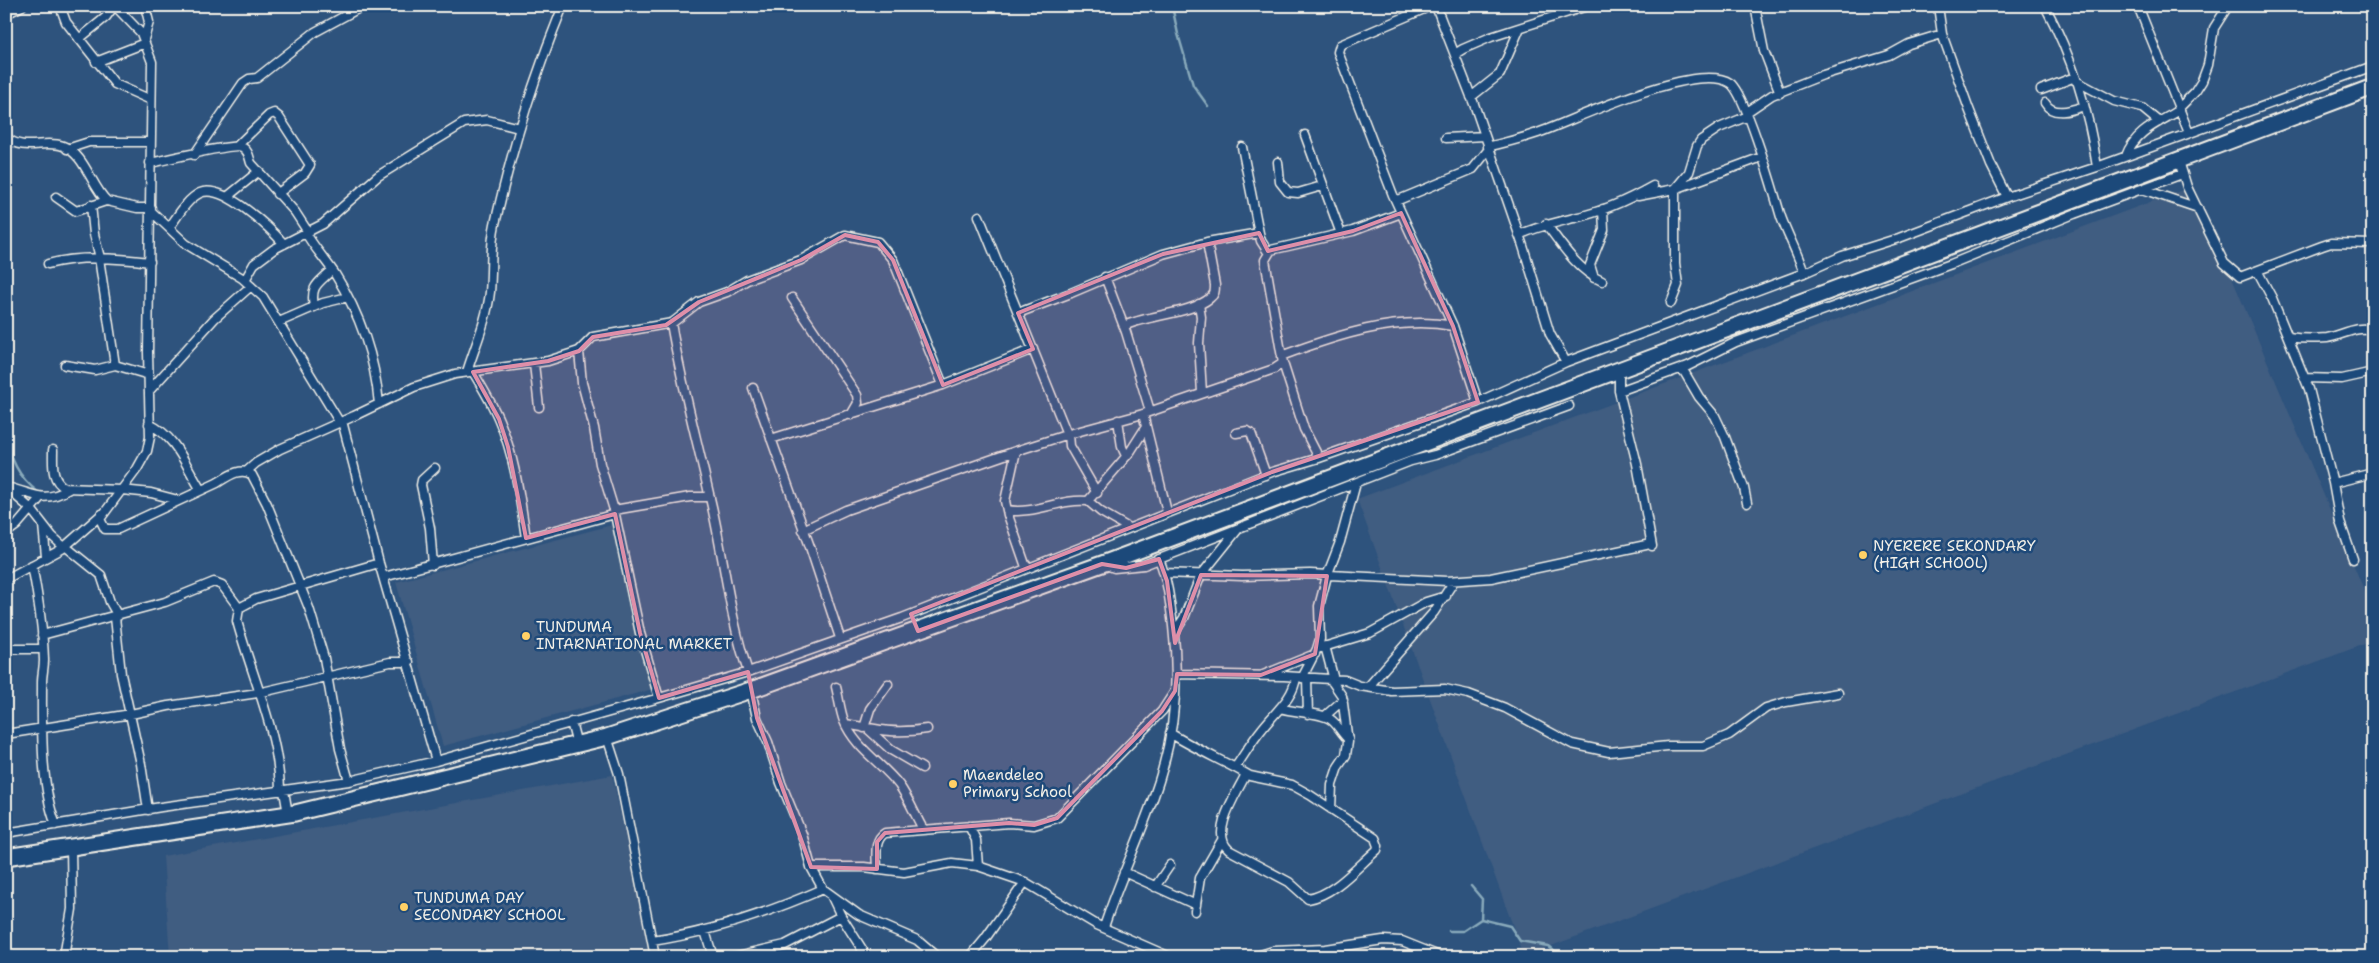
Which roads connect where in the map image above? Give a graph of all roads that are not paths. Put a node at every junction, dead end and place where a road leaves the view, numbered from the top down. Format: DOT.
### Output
graph roads {
  1 [pos="22,6"];
  2 [pos="60,6"];
  3 [pos="115,6"];
  4 [pos="145,6"];
  5 [pos="362,6"];
  6 [pos="563,6"];
  7 [pos="1431,6"];
  8 [pos="1587,6"];
  9 [pos="1755,6"];
  10 [pos="1938,6"];
  11 [pos="2044,6"];
  12 [pos="2138,6"];
  13 [pos="2228,6"];
  14 [pos="6,14"];
  15 [pos="1519,30"];
  16 [pos="1942,34"];
  17 [pos="79,39"];
  18 [pos="144,41"];
  19 [pos="1455,54"];
  20 [pos="96,62"];
  21 [pos="2373,66"];
  22 [pos="2076,79"];
  23 [pos="2373,87"];
  24 [pos="2042,90"];
  25 [pos="1780,93"];
  26 [pos="1471,97"];
  27 [pos="151,100"];
  28 [pos="2045,103"];
  29 [pos="2084,106"];
  30 [pos="2180,109"];
  31 [pos="1748,114"];
  32 [pos="2159,122"];
  33 [pos="519,128"];
  34 [pos="2189,133"];
  35 [pos="1305,135"];
  36 [pos="1485,136"];
  37 [pos="6,137"];
  38 [pos="1446,138"];
  39 [pos="150,142"];
  40 [pos="237,146"];
  41 [pos="1242,147"];
  42 [pos="1488,148"];
  43 [pos="67,149"];
  44 [pos="194,155"];
  45 [pos="2126,156"];
  46 [pos="1762,157"];
  47 [pos="2178,158"];
  48 [pos="1278,162"];
  49 [pos="150,163"];
  50 [pos="2097,167"];
  51 [pos="258,170"];
  52 [pos="2182,174"];
  53 [pos="1322,186"];
  54 [pos="1653,186"];
  55 [pos="2142,189"];
  56 [pos="1675,190"];
  57 [pos="277,194"];
  58 [pos="1636,196"];
  59 [pos="56,197"];
  60 [pos="227,197"];
  61 [pos="2007,197"];
  62 [pos="106,201"];
  63 [pos="1396,201"];
  64 [pos="91,204"];
  65 [pos="2198,208"];
  66 [pos="151,209"];
  67 [pos="1603,209"];
  68 [pos="1401,213"];
  69 [pos="979,216"];
  70 [pos="1546,224"];
  71 [pos="169,228"];
  72 [pos="307,232"];
  73 [pos="1259,233"];
  74 [pos="1341,234"];
  75 [pos="1519,235"];
  76 [pos="1207,242"];
  77 [pos="284,244"];
  78 [pos="2373,244"];
  79 [pos="1268,252"];
  80 [pos="100,258"];
  81 [pos="150,262"];
  82 [pos="48,264"];
  83 [pos="332,270"];
  84 [pos="2258,272"];
  85 [pos="1804,273"];
  86 [pos="1105,277"];
  87 [pos="244,280"];
  88 [pos="251,286"];
  89 [pos="348,297"];
  90 [pos="792,298"];
  91 [pos="1671,302"];
  92 [pos="1199,304"];
  93 [pos="314,307"];
  94 [pos="1018,313"];
  95 [pos="278,322"];
  96 [pos="670,324"];
  97 [pos="1124,326"];
  98 [pos="1453,326"];
  99 [pos="2373,331"];
  100 [pos="2288,337"];
  101 [pos="1033,349"];
  102 [pos="579,351"];
  103 [pos="1282,360"];
  104 [pos="1566,362"];
  105 [pos="65,364"];
  106 [pos="534,364"];
  107 [pos="115,365"];
  108 [pos="1682,368"];
  109 [pos="470,372"];
  110 [pos="1619,372"];
  111 [pos="2373,372"];
  112 [pos="149,375"];
  113 [pos="2306,378"];
  114 [pos="943,385"];
  115 [pos="753,388"];
  116 [pos="149,391"];
  117 [pos="1619,391"];
  118 [pos="1202,393"];
  119 [pos="1478,402"];
  120 [pos="379,404"];
  121 [pos="1569,406"];
  122 [pos="539,407"];
  123 [pos="1147,412"];
  124 [pos="851,415"];
  125 [pos="1118,420"];
  126 [pos="341,422"];
  127 [pos="149,424"];
  128 [pos="1146,427"];
  129 [pos="1236,433"];
  130 [pos="1068,434"];
  131 [pos="771,439"];
  132 [pos="53,450"];
  133 [pos="1016,451"];
  134 [pos="1126,456"];
  135 [pos="1319,458"];
  136 [pos="435,468"];
  137 [pos="246,472"];
  138 [pos="2373,473"];
  139 [pos="1266,475"];
  140 [pos="1356,483"];
  141 [pos="2333,483"];
  142 [pos="7,488"];
  143 [pos="69,489"];
  144 [pos="122,490"];
  145 [pos="200,490"];
  146 [pos="1097,493"];
  147 [pos="710,497"];
  148 [pos="40,498"];
  149 [pos="178,500"];
  150 [pos="1088,501"];
  151 [pos="1747,503"];
  152 [pos="31,509"];
  153 [pos="1007,510"];
  154 [pos="614,512"];
  155 [pos="1167,512"];
  156 [pos="102,514"];
  157 [pos="43,525"];
  158 [pos="1240,526"];
  159 [pos="1127,527"];
  160 [pos="803,530"];
  161 [pos="6,533"];
  162 [pos="526,538"];
  163 [pos="64,547"];
  164 [pos="46,557"];
  165 [pos="1159,559"];
  166 [pos="2353,559"];
  167 [pos="378,563"];
  168 [pos="1102,564"];
  169 [pos="32,565"];
  170 [pos="433,565"];
  171 [pos="1026,567"];
  172 [pos="1165,573"];
  173 [pos="1202,574"];
  174 [pos="1327,576"];
  175 [pos="384,577"];
  176 [pos="6,579"];
  177 [pos="1454,581"];
  178 [pos="302,587"];
  179 [pos="1446,596"];
  180 [pos="239,608"];
  181 [pos="117,617"];
  182 [pos="902,618"];
  183 [pos="866,630"];
  184 [pos="1174,634"];
  185 [pos="42,635"];
  186 [pos="908,635"];
  187 [pos="840,638"];
  188 [pos="872,648"];
  189 [pos="6,649"];
  190 [pos="42,649"];
  191 [pos="1319,650"];
  192 [pos="409,662"];
  193 [pos="748,672"];
  194 [pos="1177,674"];
  195 [pos="1261,675"];
  196 [pos="328,677"];
  197 [pos="1302,678"];
  198 [pos="1332,680"];
  199 [pos="888,684"];
  200 [pos="1368,686"];
  201 [pos="836,687"];
  202 [pos="751,690"];
  203 [pos="1175,691"];
  204 [pos="258,693"];
  205 [pos="1838,693"];
  206 [pos="659,698"];
  207 [pos="1343,700"];
  208 [pos="1280,708"];
  209 [pos="130,714"];
  210 [pos="1308,714"];
  211 [pos="1325,716"];
  212 [pos="570,722"];
  213 [pos="846,724"];
  214 [pos="43,728"];
  215 [pos="866,729"];
  216 [pos="928,729"];
  217 [pos="1170,733"];
  218 [pos="6,734"];
  219 [pos="607,737"];
  220 [pos="1348,739"];
  221 [pos="577,746"];
  222 [pos="436,761"];
  223 [pos="922,768"];
  224 [pos="1235,768"];
  225 [pos="1246,774"];
  226 [pos="349,781"];
  227 [pos="282,791"];
  228 [pos="1331,809"];
  229 [pos="148,810"];
  230 [pos="288,814"];
  231 [pos="56,825"];
  232 [pos="969,826"];
  233 [pos="923,829"];
  234 [pos="6,833"];
  235 [pos="1222,840"];
  236 [pos="71,846"];
  237 [pos="6,857"];
  238 [pos="1170,865"];
  239 [pos="812,866"];
  240 [pos="978,866"];
  241 [pos="877,869"];
  242 [pos="1124,872"];
  243 [pos="1025,882"];
  244 [pos="1155,887"];
  245 [pos="823,889"];
  246 [pos="831,895"];
  247 [pos="841,916"];
  248 [pos="1104,927"];
  249 [pos="705,931"];
  250 [pos="652,941"];
  251 [pos="751,955"];
  252 [pos="64,957"];
  253 [pos="655,957"];
  254 [pos="713,957"];
  255 [pos="733,957"];
  256 [pos="866,957"];
  257 [pos="937,957"];
  258 [pos="970,957"];
  259 [pos="1170,957"];
  260 [pos="1254,957"];
  261 [pos="1442,957"];
  1 -- 14 [label="street"];
  2 -- 17 [label="street"];
  3 -- 17 [label="street"];
  3 -- 18 [label="street"];
  4 -- 18 [label="street"];
  5 -- 44 [label="street"];
  6 -- 33 [label="street"];
  7 -- 19 [label="street"];
  7 -- 63 [label="street"];
  8 -- 15 [label="street"];
  9 -- 25 [label="street"];
  10 -- 16 [label="street"];
  11 -- 22 [label="street"];
  12 -- 30 [label="street"];
  13 -- 30 [label="street"];
  15 -- 19 [label="street"];
  15 -- 26 [label="street"];
  16 -- 25 [label="street"];
  16 -- 61 [label="street"];
  17 -- 20 [label="street"];
  18 -- 20 [label="street"];
  18 -- 27 [label="street"];
  19 -- 26 [label="street"];
  20 -- 27 [label="street"];
  21 -- 34 [label="street"];
  22 -- 24 [label="street"];
  22 -- 29 [label="street"];
  22 -- 32 [label="street"];
  23 -- 47 [label="highway"];
  25 -- 31 [label="street"];
  26 -- 36 [label="street"];
  27 -- 39 [label="street"];
  28 -- 29 [label="street"];
  29 -- 50 [label="street"];
  30 -- 32 [label="street"];
  30 -- 34 [label="street"];
  31 -- 42 [label="street"];
  31 -- 46 [label="street"];
  31 -- 56 [label="street"];
  32 -- 45 [label="street"];
  33 -- 72 [label="street"];
  33 -- 109 [label="street"];
  34 -- 45 [label="street"];
  35 -- 53 [label="street"];
  36 -- 38 [label="street"];
  36 -- 42 [label="street"];
  37 -- 43 [label="street"];
  39 -- 43 [label="street"];
  39 -- 49 [label="street"];
  40 -- 44 [label="street"];
  40 -- 51 [label="street"];
  40 -- 57 [label="street"];
  41 -- 73 [label="street"];
  42 -- 63 [label="street"];
  42 -- 75 [label="street"];
  43 -- 62 [label="street"];
  44 -- 49 [label="street"];
  45 -- 50 [label="street"];
  46 -- 56 [label="street"];
  46 -- 85 [label="street"];
  47 -- 52 [label="street"];
  47 -- 110 [label="highway"];
  48 -- 53 [label="street"];
  49 -- 66 [label="street"];
  50 -- 61 [label="street"];
  51 -- 57 [label="street"];
  51 -- 60 [label="street"];
  52 -- 55 [label="street"];
  52 -- 65 [label="street"];
  53 -- 74 [label="street"];
  54 -- 58 [label="street"];
  55 -- 65 [label="street"];
  55 -- 108 [label="street"];
  56 -- 58 [label="street"];
  56 -- 91 [label="street"];
  57 -- 72 [label="street"];
  58 -- 67 [label="street"];
  59 -- 64 [label="street"];
  60 -- 71 [label="street"];
  60 -- 77 [label="street"];
  61 -- 85 [label="street"];
  62 -- 64 [label="street"];
  62 -- 66 [label="street"];
  63 -- 68 [label="street"];
  64 -- 80 [label="street"];
  65 -- 84 [label="street"];
  66 -- 71 [label="street"];
  66 -- 81 [label="street"];
  67 -- 70 [label="street"];
  67 -- 70 [label="street"];
  68 -- 74 [label="street"];
  68 -- 98 [label="street"];
  69 -- 94 [label="street"];
  70 -- 75 [label="street"];
  71 -- 87 [label="street"];
  72 -- 77 [label="street"];
  72 -- 83 [label="street"];
  73 -- 76 [label="street"];
  73 -- 79 [label="street"];
  74 -- 79 [label="street"];
  75 -- 104 [label="street"];
  76 -- 86 [label="street"];
  76 -- 92 [label="street"];
  77 -- 87 [label="street"];
  78 -- 84 [label="street"];
  79 -- 103 [label="street"];
  80 -- 81 [label="street"];
  80 -- 82 [label="street"];
  80 -- 107 [label="street"];
  81 -- 112 [label="street"];
  83 -- 89 [label="street"];
  83 -- 93 [label="street"];
  84 -- 100 [label="street"];
  85 -- 104 [label="street"];
  86 -- 94 [label="street"];
  86 -- 97 [label="street"];
  87 -- 88 [label="street"];
  88 -- 95 [label="street"];
  88 -- 116 [label="street"];
  89 -- 93 [label="street"];
  89 -- 120 [label="street"];
  90 -- 124 [label="street"];
  92 -- 97 [label="street"];
  92 -- 118 [label="street"];
  93 -- 95 [label="street"];
  94 -- 101 [label="street"];
  95 -- 126 [label="street"];
  96 -- 102 [label="street"];
  96 -- 114 [label="street"];
  96 -- 147 [label="street"];
  97 -- 123 [label="street"];
  98 -- 103 [label="street"];
  98 -- 119 [label="street"];
  99 -- 100 [label="street"];
  100 -- 113 [label="street"];
  101 -- 114 [label="street"];
  101 -- 130 [label="street"];
  102 -- 106 [label="street"];
  102 -- 154 [label="street"];
  103 -- 118 [label="street"];
  103 -- 135 [label="street"];
  104 -- 119 [label="street"];
  105 -- 107 [label="street"];
  106 -- 109 [label="street"];
  106 -- 122 [label="street"];
  107 -- 112 [label="street"];
  108 -- 117 [label="street"];
  108 -- 151 [label="street"];
  109 -- 120 [label="street"];
  109 -- 162 [label="street"];
  110 -- 117 [label="street"];
  110 -- 168 [label="highway"];
  111 -- 113 [label="street"];
  112 -- 116 [label="street"];
  113 -- 141 [label="street"];
  114 -- 124 [label="street"];
  115 -- 131 [label="street"];
  116 -- 127 [label="street"];
  117 -- 177 [label="street"];
  118 -- 123 [label="street"];
  119 -- 135 [label="street"];
  120 -- 126 [label="street"];
  121 -- 140 [label="street"];
  123 -- 125 [label="street"];
  123 -- 128 [label="street"];
  124 -- 131 [label="street"];
  125 -- 130 [label="street"];
  125 -- 134 [label="street"];
  126 -- 137 [label="street"];
  126 -- 167 [label="street"];
  127 -- 144 [label="street"];
  127 -- 145 [label="street"];
  128 -- 134 [label="street"];
  128 -- 155 [label="street"];
  129 -- 139 [label="street"];
  130 -- 133 [label="street"];
  130 -- 146 [label="street"];
  131 -- 160 [label="street"];
  132 -- 143 [label="street"];
  133 -- 153 [label="street"];
  133 -- 160 [label="street"];
  134 -- 146 [label="street"];
  135 -- 139 [label="street"];
  136 -- 170 [label="street"];
  137 -- 145 [label="street"];
  137 -- 178 [label="street"];
  138 -- 141 [label="street"];
  139 -- 155 [label="street"];
  140 -- 158 [label="street"];
  140 -- 174 [label="street"];
  141 -- 166 [label="street"];
  142 -- 148 [label="street"];
  142 -- 152 [label="street"];
  143 -- 144 [label="street"];
  143 -- 148 [label="street"];
  144 -- 149 [label="street"];
  144 -- 156 [label="street"];
  145 -- 149 [label="street"];
  146 -- 150 [label="street"];
  147 -- 154 [label="street"];
  147 -- 193 [label="street"];
  148 -- 152 [label="street"];
  149 -- 156 [label="street"];
  150 -- 153 [label="street"];
  150 -- 159 [label="street"];
  152 -- 157 [label="street"];
  152 -- 161 [label="street"];
  153 -- 171 [label="street"];
  154 -- 162 [label="street"];
  154 -- 206 [label="street"];
  155 -- 159 [label="street"];
  156 -- 163 [label="street"];
  157 -- 163 [label="street"];
  157 -- 164 [label="street"];
  158 -- 165 [label="street"];
  158 -- 173 [label="street"];
  159 -- 171 [label="street"];
  160 -- 187 [label="street"];
  162 -- 170 [label="street"];
  163 -- 164 [label="street"];
  163 -- 181 [label="street"];
  164 -- 169 [label="street"];
  165 -- 168 [label="street"];
  165 -- 172 [label="street"];
  167 -- 175 [label="street"];
  167 -- 178 [label="street"];
  168 -- 186 [label="highway"];
  169 -- 176 [label="street"];
  169 -- 185 [label="street"];
  170 -- 175 [label="street"];
  171 -- 182 [label="street"];
  172 -- 173 [label="street"];
  172 -- 184 [label="street"];
  173 -- 174 [label="street"];
  173 -- 184 [label="street"];
  174 -- 177 [label="street"];
  174 -- 191 [label="street"];
  175 -- 192 [label="street"];
  177 -- 179 [label="street"];
  178 -- 180 [label="street"];
  178 -- 196 [label="street"];
  179 -- 191 [label="street"];
  179 -- 200 [label="street"];
  180 -- 181 [label="street"];
  180 -- 204 [label="street"];
  181 -- 185 [label="street"];
  181 -- 209 [label="street"];
  182 -- 183 [label="street"];
  182 -- 186 [label="street"];
  183 -- 187 [label="street"];
  183 -- 188 [label="street"];
  184 -- 194 [label="street"];
  185 -- 190 [label="street"];
  186 -- 188 [label="highway"];
  187 -- 193 [label="street"];
  188 -- 202 [label="highway"];
  189 -- 190 [label="street"];
  190 -- 214 [label="street"];
  191 -- 195 [label="street"];
  191 -- 197 [label="street"];
  191 -- 198 [label="street"];
  192 -- 196 [label="street"];
  192 -- 222 [label="street"];
  193 -- 206 [label="street"];
  194 -- 195 [label="street"];
  194 -- 203 [label="street"];
  195 -- 197 [label="street"];
  196 -- 204 [label="street"];
  196 -- 226 [label="street"];
  197 -- 198 [label="street"];
  197 -- 208 [label="street"];
  197 -- 210 [label="street"];
  198 -- 200 [label="street"];
  198 -- 207 [label="street"];
  199 -- 215 [label="street"];
  200 -- 205 [label="street"];
  201 -- 213 [label="street"];
  202 -- 219 [label="highway"];
  202 -- 239 [label="street"];
  203 -- 217 [label="street"];
  203 -- 232 [label="street"];
  204 -- 209 [label="street"];
  204 -- 227 [label="street"];
  206 -- 212 [label="street"];
  207 -- 211 [label="street"];
  207 -- 220 [label="street"];
  208 -- 210 [label="street"];
  208 -- 224 [label="street"];
  209 -- 214 [label="street"];
  209 -- 229 [label="street"];
  210 -- 211 [label="street"];
  211 -- 220 [label="street"];
  212 -- 221 [label="street"];
  212 -- 222 [label="street"];
  213 -- 215 [label="street"];
  213 -- 233 [label="street"];
  214 -- 218 [label="street"];
  214 -- 231 [label="street"];
  215 -- 216 [label="street"];
  215 -- 223 [label="street"];
  217 -- 224 [label="street"];
  217 -- 242 [label="street"];
  219 -- 221 [label="highway"];
  219 -- 250 [label="street"];
  220 -- 228 [label="street"];
  221 -- 230 [label="highway"];
  222 -- 226 [label="street"];
  224 -- 225 [label="street"];
  225 -- 228 [label="street"];
  225 -- 235 [label="street"];
  226 -- 227 [label="street"];
  227 -- 229 [label="street"];
  227 -- 230 [label="street"];
  228 -- 235 [label="street"];
  229 -- 231 [label="street"];
  230 -- 236 [label="highway"];
  231 -- 234 [label="street"];
  232 -- 233 [label="street"];
  232 -- 240 [label="street"];
  233 -- 241 [label="street"];
  235 -- 244 [label="street"];
  236 -- 237 [label="highway"];
  236 -- 252 [label="street"];
  238 -- 244 [label="street"];
  239 -- 241 [label="street"];
  239 -- 245 [label="street"];
  240 -- 241 [label="street"];
  240 -- 243 [label="street"];
  242 -- 244 [label="street"];
  242 -- 248 [label="street"];
  243 -- 248 [label="street"];
  243 -- 258 [label="street"];
  245 -- 246 [label="street"];
  245 -- 249 [label="street"];
  246 -- 247 [label="street"];
  246 -- 257 [label="street"];
  247 -- 251 [label="street"];
  247 -- 256 [label="street"];
  248 -- 259 [label="street"];
  249 -- 250 [label="street"];
  249 -- 254 [label="street"];
  250 -- 253 [label="street"];
  251 -- 255 [label="street"];
  260 -- 261 [label="street"];
}
